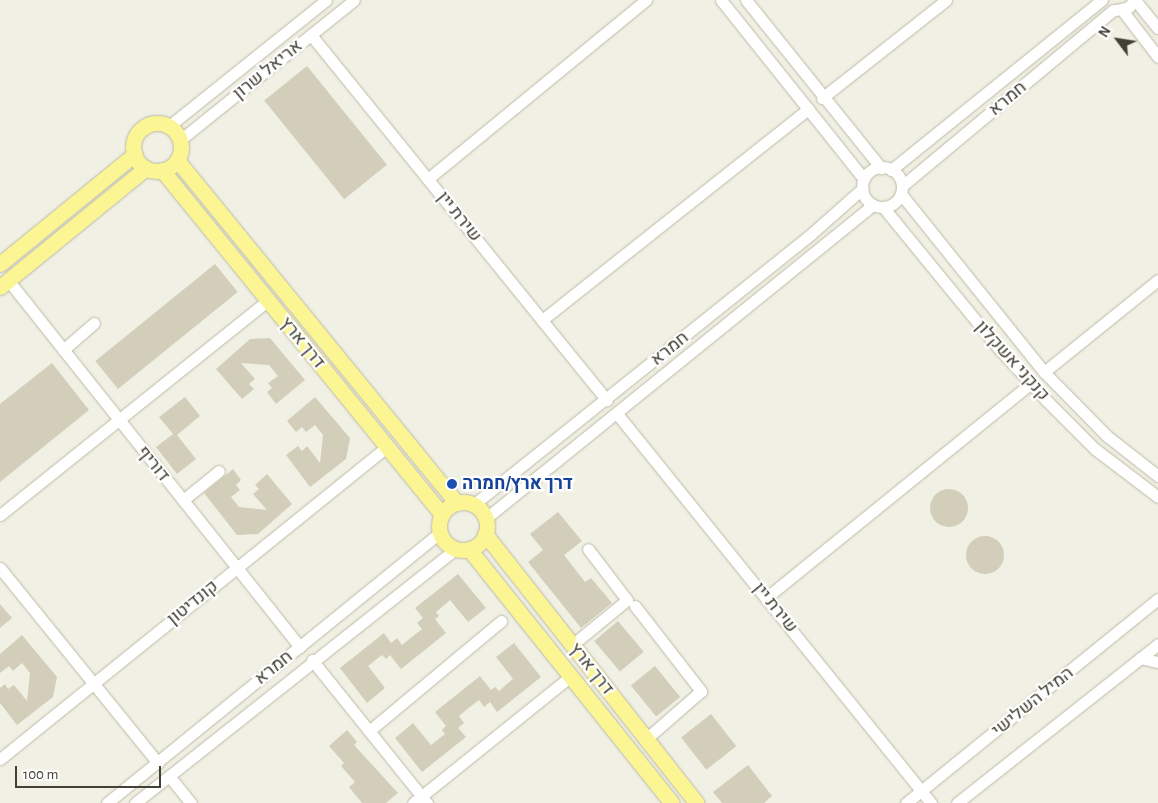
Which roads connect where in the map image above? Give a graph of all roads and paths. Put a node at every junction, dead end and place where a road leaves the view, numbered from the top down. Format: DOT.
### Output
graph roads {
  1 [pos="326,0"];
  2 [pos="354,0"];
  3 [pos="646,0"];
  4 [pos="721,0"];
  5 [pos="746,0"];
  6 [pos="946,0"];
  7 [pos="1102,0"];
  8 [pos="1134,0"];
  9 [pos="1117,10"];
  10 [pos="1158,28"];
  11 [pos="311,35"];
  12 [pos="1158,57"];
  13 [pos="822,98"];
  14 [pos="808,109"];
  15 [pos="169,126"];
  16 [pos="180,140"];
  17 [pos="135,154"];
  18 [pos="177,160"];
  19 [pos="146,168"];
  20 [pos="886,169"];
  21 [pos="162,170"];
  22 [pos="428,178"];
  23 [pos="864,184"];
  24 [pos="901,190"];
  25 [pos="878,206"];
  26 [pos="0,264"];
  27 [pos="1158,280"];
  28 [pos="4,283"];
  29 [pos="268,300"];
  30 [pos="542,320"];
  31 [pos="94,323"];
  32 [pos="63,350"];
  33 [pos="1044,372"];
  34 [pos="1031,383"];
  35 [pos="607,400"];
  36 [pos="618,415"];
  37 [pos="118,420"];
  38 [pos="386,448"];
  39 [pos="219,471"];
  40 [pos="1158,476"];
  41 [pos="1158,497"];
  42 [pos="183,500"];
  43 [pos="457,504"];
  44 [pos="474,505"];
  45 [pos="0,515"];
  46 [pos="442,515"];
  47 [pos="485,519"];
  48 [pos="440,532"];
  49 [pos="485,534"];
  50 [pos="462,549"];
  51 [pos="588,549"];
  52 [pos="238,567"];
  53 [pos="0,568"];
  54 [pos="767,597"];
  55 [pos="1158,599"];
  56 [pos="635,606"];
  57 [pos="500,621"];
  58 [pos="1158,644"];
  59 [pos="572,645"];
  60 [pos="300,647"];
  61 [pos="1140,658"];
  62 [pos="312,660"];
  63 [pos="1158,662"];
  64 [pos="571,676"];
  65 [pos="93,684"];
  66 [pos="369,731"];
  67 [pos="646,739"];
  68 [pos="0,759"];
  69 [pos="158,763"];
  70 [pos="169,776"];
  71 [pos="921,791"];
  72 [pos="421,801"];
  73 [pos="107,803"];
  74 [pos="136,803"];
  75 [pos="191,803"];
  76 [pos="672,803"];
  77 [pos="697,803"];
  78 [pos="906,803"];
  79 [pos="931,803"];
  80 [pos="957,803"];
  1 -- 15 [label="street, אריאל שרון"];
  2 -- 11 [label="street, אריאל שרון"];
  3 -- 22 [label="street"];
  4 -- 14 [label="street"];
  5 -- 13 [label="street"];
  6 -- 13 [label="street"];
  7 -- 9 [label="street"];
  7 -- 20 [label="street, חמרא"];
  8 -- 9 [label="street, חמרא"];
  8 -- 10 [label="street"];
  9 -- 12 [label="street"];
  9 -- 24 [label="street, חמרא"];
  11 -- 16 [label="street, אריאל שרון"];
  11 -- 22 [label="street, שירת יין"];
  13 -- 20 [label="street"];
  14 -- 23 [label="street"];
  14 -- 30 [label="street"];
  15 -- 16 [label="main road"];
  15 -- 17 [label="main road"];
  16 -- 18 [label="main road"];
  17 -- 19 [label="main road"];
  17 -- 26 [label="main road"];
  18 -- 21 [label="main road"];
  18 -- 43 [label="main road, דרך ארץ"];
  19 -- 21 [label="main road"];
  19 -- 28 [label="main road"];
  20 -- 23 [label="street"];
  20 -- 24 [label="street"];
  21 -- 29 [label="main road, דרך ארץ"];
  22 -- 30 [label="street, שירת יין"];
  23 -- 25 [label="street"];
  23 -- 35 [label="street, חמרא"];
  24 -- 25 [label="street"];
  24 -- 33 [label="street, קנקני אשקלון"];
  25 -- 34 [label="street, קנקני אשקלון"];
  25 -- 36 [label="street, חמרא"];
  27 -- 33 [label="street"];
  28 -- 32 [label="street, דוריף"];
  29 -- 37 [label="street"];
  29 -- 38 [label="main road, דרך ארץ"];
  30 -- 35 [label="street, שירת יין"];
  31 -- 32 [label="street"];
  32 -- 37 [label="street, דוריף"];
  33 -- 40 [label="street, קנקני אשקלון"];
  34 -- 41 [label="street, קנקני אשקלון"];
  34 -- 54 [label="street"];
  35 -- 44 [label="street, חמרא"];
  36 -- 47 [label="street, חמרא"];
  36 -- 54 [label="street, שירת יין"];
  37 -- 42 [label="street, דוריף"];
  37 -- 45 [label="street"];
  38 -- 46 [label="main road, דרך ארץ"];
  38 -- 52 [label="street, קונדיטון"];
  39 -- 42 [label="street"];
  42 -- 52 [label="street, דוריף"];
  43 -- 44 [label="main road"];
  43 -- 46 [label="main road"];
  44 -- 47 [label="main road"];
  46 -- 48 [label="main road"];
  47 -- 49 [label="main road"];
  48 -- 50 [label="main road"];
  48 -- 60 [label="street, חמרא"];
  49 -- 50 [label="main road"];
  49 -- 59 [label="main road, דרך ארץ"];
  50 -- 62 [label="street, חמרא"];
  50 -- 64 [label="main road, דרך ארץ"];
  51 -- 59 [label="street"];
  52 -- 60 [label="street, דוריף"];
  52 -- 65 [label="street, קונדיטון"];
  53 -- 65 [label="street"];
  54 -- 71 [label="street, שירת יין"];
  55 -- 71 [label="street, המיל השלישי"];
  56 -- 67 [label="street"];
  57 -- 66 [label="street"];
  58 -- 61 [label="street, המיל השלישי"];
  59 -- 67 [label="main road, דרך ארץ"];
  60 -- 69 [label="street, חמרא"];
  61 -- 63 [label="street"];
  61 -- 80 [label="street, המיל השלישי"];
  62 -- 66 [label="street"];
  62 -- 70 [label="street, חמרא"];
  64 -- 72 [label="street"];
  64 -- 76 [label="main road, דרך ארץ"];
  65 -- 68 [label="street, קונדיטון"];
  65 -- 69 [label="street"];
  66 -- 72 [label="street"];
  67 -- 77 [label="main road, דרך ארץ"];
  69 -- 73 [label="street, חמרא"];
  70 -- 74 [label="street, חמרא"];
  70 -- 75 [label="street"];
  71 -- 78 [label="street, המיל השלישי"];
  71 -- 79 [label="street, שירת יין"];
}
